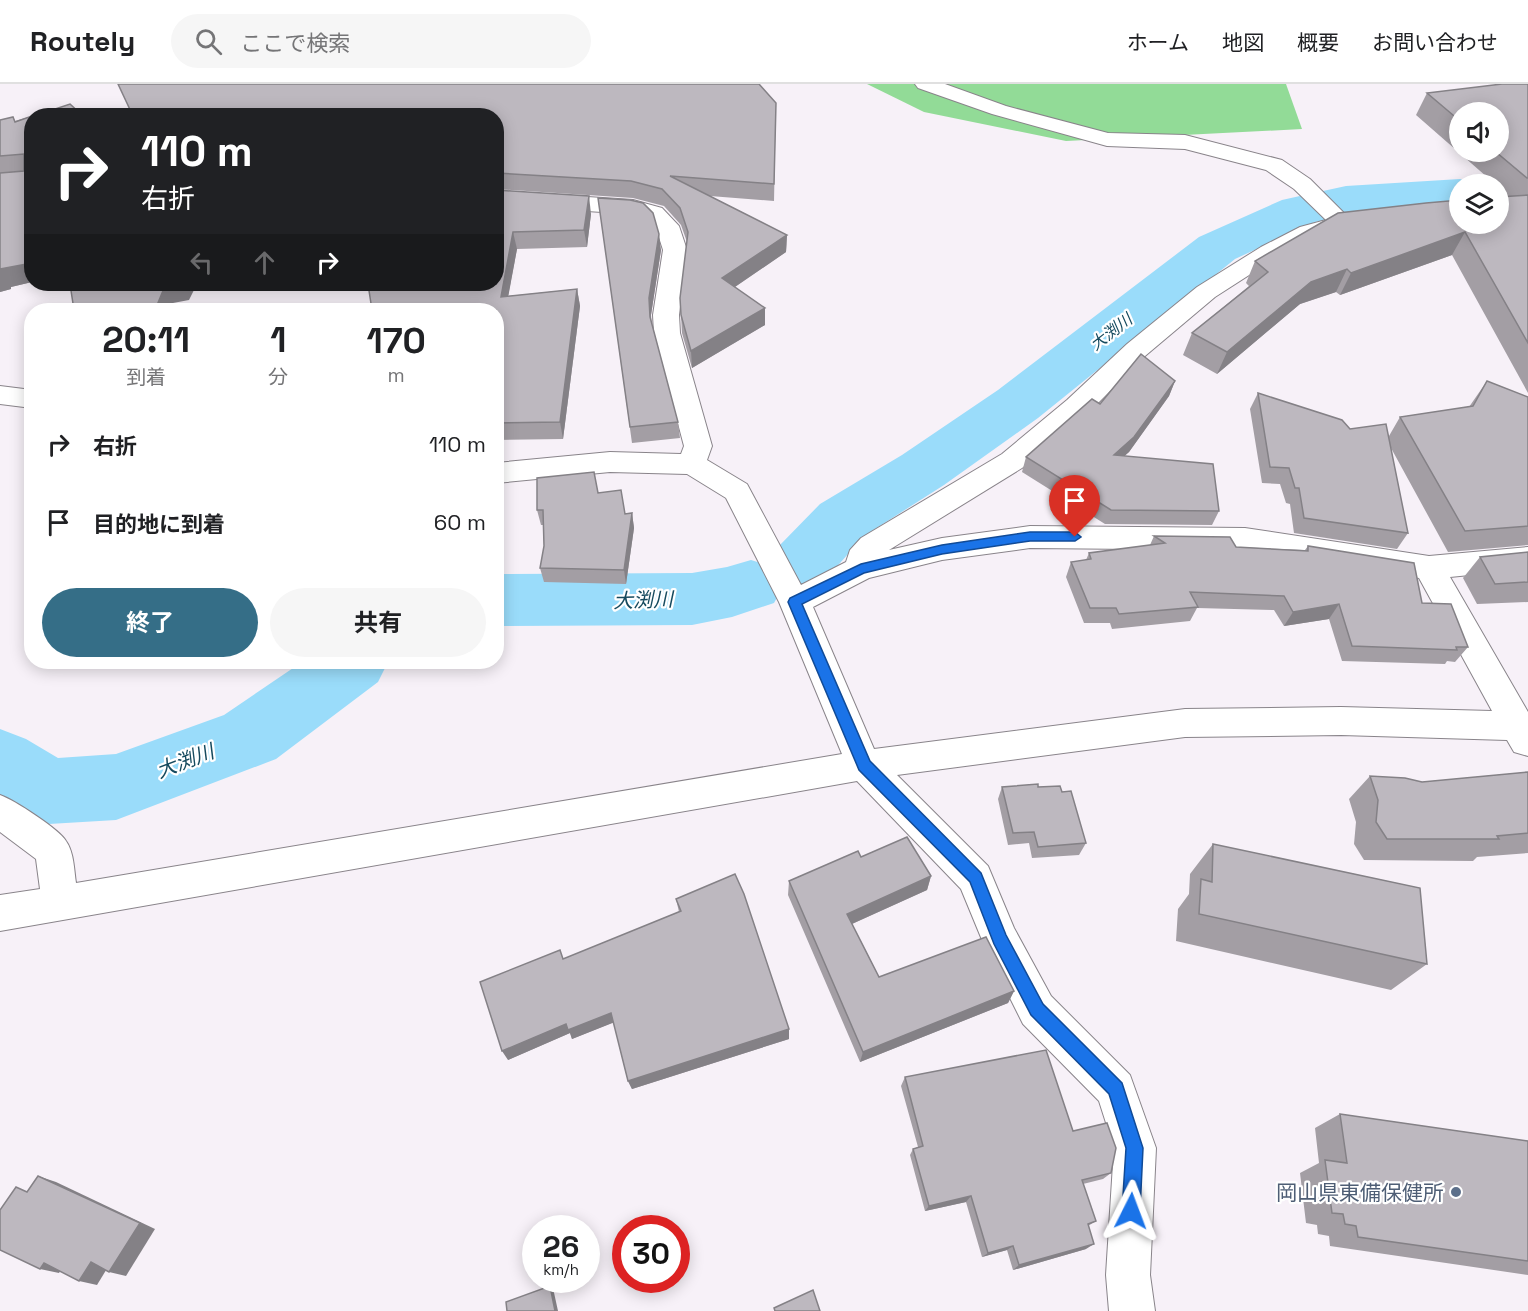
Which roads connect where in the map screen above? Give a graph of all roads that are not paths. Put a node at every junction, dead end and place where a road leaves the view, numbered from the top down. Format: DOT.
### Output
graph roads {
  1 [pos="925,84"];
  2 [pos="504,199"];
  3 [pos="1337,219"];
  4 [pos="1367,219"];
  5 [pos="0,395"];
  6 [pos="24,398"];
  7 [pos="692,464"];
  8 [pos="504,472"];
  9 [pos="1528,558"];
  10 [pos="861,568"];
  11 [pos="1429,568"];
  12 [pos="795,602"];
  13 [pos="1524,732"];
  14 [pos="864,765"];
  15 [pos="0,811"];
  16 [pos="60,903"];
  17 [pos="0,913"];
  18 [pos="1132,1311"];
  1 -- 3 [label="street"];
  2 -- 7 [label="street"];
  3 -- 4 [label="street"];
  3 -- 10 [label="street"];
  5 -- 6 [label="street"];
  7 -- 8 [label="street"];
  7 -- 12 [label="street"];
  9 -- 11 [label="street"];
  10 -- 11 [label="street"];
  10 -- 12 [label="street"];
  11 -- 13 [label="street"];
  12 -- 14 [label="street"];
  13 -- 14 [label="street"];
  14 -- 16 [label="street"];
  14 -- 18 [label="street"];
  15 -- 16 [label="street"];
  16 -- 17 [label="street"];
}
